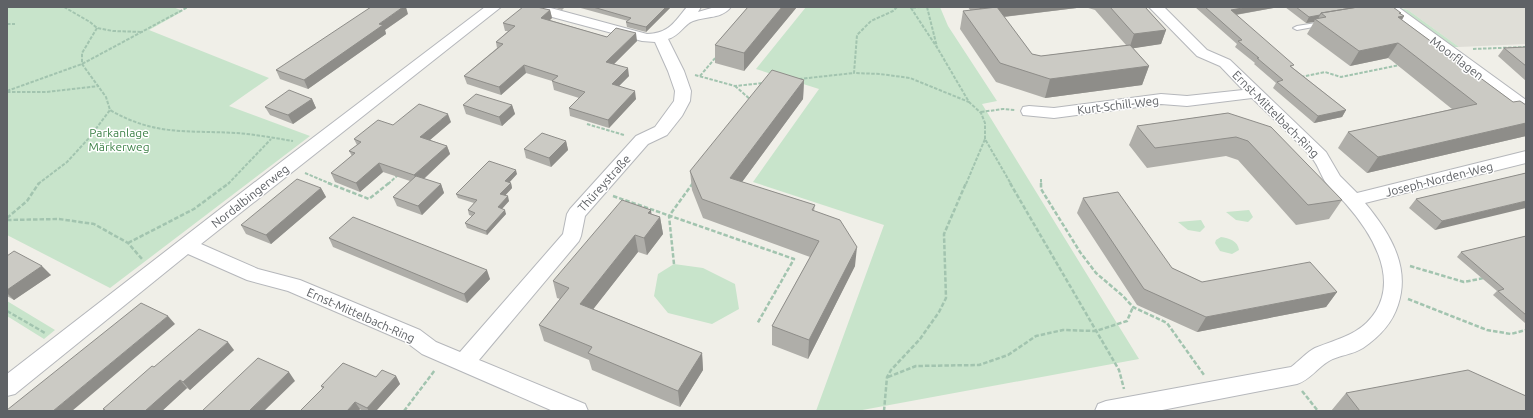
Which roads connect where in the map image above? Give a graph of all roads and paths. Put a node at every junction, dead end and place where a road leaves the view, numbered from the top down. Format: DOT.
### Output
graph roads {
  1 [pos="64,7"];
  2 [pos="188,7"];
  3 [pos="494,7"];
  4 [pos="531,7"];
  5 [pos="724,7"];
  6 [pos="897,7"];
  7 [pos="921,7"];
  8 [pos="927,7"];
  9 [pos="1156,7"];
  10 [pos="911,8"];
  11 [pos="1390,10"];
  12 [pos="690,13"];
  13 [pos="1328,23"];
  14 [pos="7,24"];
  15 [pos="15,24"];
  16 [pos="97,28"];
  17 [pos="1297,28"];
  18 [pos="143,32"];
  19 [pos="660,38"];
  20 [pos="1526,47"];
  21 [pos="938,49"];
  22 [pos="1448,51"];
  23 [pos="718,54"];
  24 [pos="82,64"];
  25 [pos="1407,64"];
  26 [pos="676,71"];
  27 [pos="854,73"];
  28 [pos="700,76"];
  29 [pos="1297,78"];
  30 [pos="797,80"];
  31 [pos="766,83"];
  32 [pos="100,86"];
  33 [pos="734,86"];
  34 [pos="7,92"];
  35 [pos="1255,93"];
  36 [pos="752,102"];
  37 [pos="969,102"];
  38 [pos="1526,108"];
  39 [pos="110,110"];
  40 [pos="1029,111"];
  41 [pos="981,112"];
  42 [pos="587,124"];
  43 [pos="272,138"];
  44 [pos="985,139"];
  45 [pos="642,140"];
  46 [pos="315,144"];
  47 [pos="1526,157"];
  48 [pos="287,166"];
  49 [pos="397,170"];
  50 [pos="697,178"];
  51 [pos="1041,179"];
  52 [pos="597,191"];
  53 [pos="1353,200"];
  54 [pos="669,216"];
  55 [pos="7,219"];
  56 [pos="128,243"];
  57 [pos="187,246"];
  58 [pos="1390,260"];
  59 [pos="674,264"];
  60 [pos="152,272"];
  61 [pos="1487,277"];
  62 [pos="1392,294"];
  63 [pos="1133,307"];
  64 [pos="7,311"];
  65 [pos="757,324"];
  66 [pos="1526,330"];
  67 [pos="1096,331"];
  68 [pos="63,344"];
  69 [pos="455,359"];
  70 [pos="1290,376"];
  71 [pos="887,377"];
  72 [pos="7,387"];
  73 [pos="1216,392"];
  74 [pos="1129,409"];
  75 [pos="404,411"];
  76 [pos="577,411"];
  77 [pos="884,411"];
  78 [pos="1106,411"];
  79 [pos="1318,411"];
  1 -- 16 [label="path"];
  2 -- 18 [label="path"];
  3 -- 46 [label="street, Nordalbingerweg"];
  4 -- 19 [label="street"];
  5 -- 12 [label="street"];
  6 -- 10 [label="path"];
  6 -- 27 [label="path"];
  7 -- 10 [label="path"];
  8 -- 21 [label="path"];
  9 -- 35 [label="street, Ernst-Mittelbach-Ring"];
  10 -- 21 [label="path"];
  11 -- 22 [label="street, Moorflagen"];
  12 -- 19 [label="street"];
  13 -- 17 [label="lane"];
  14 -- 15 [label="path"];
  16 -- 18 [label="path"];
  16 -- 24 [label="path"];
  18 -- 24 [label="path"];
  19 -- 26 [label="street, Thüreystraße"];
  20 -- 22 [label="path"];
  21 -- 37 [label="path"];
  22 -- 38 [label="street, Moorflagen"];
  23 -- 28 [label="path"];
  24 -- 32 [label="path"];
  24 -- 34 [label="path"];
  25 -- 29 [label="path"];
  26 -- 28 [label="path"];
  26 -- 45 [label="street, Thüreystraße"];
  27 -- 30 [label="path"];
  27 -- 37 [label="path"];
  28 -- 33 [label="path"];
  31 -- 33 [label="path"];
  32 -- 34 [label="path"];
  32 -- 39 [label="path"];
  33 -- 36 [label="path"];
  35 -- 40 [label="street, Kurt-Schill-Weg"];
  35 -- 53 [label="street, Ernst-Mittelbach-Ring"];
  37 -- 41 [label="path"];
  39 -- 43 [label="path"];
  39 -- 55 [label="path"];
  40 -- 41 [label="path"];
  41 -- 44 [label="path"];
  42 -- 45 [label="path"];
  43 -- 46 [label="path"];
  43 -- 56 [label="path"];
  44 -- 67 [label="path"];
  44 -- 71 [label="path"];
  45 -- 52 [label="street, Thüreystraße"];
  46 -- 48 [label="street, Nordalbingerweg"];
  47 -- 53 [label="street, Joseph-Norden-Weg"];
  48 -- 49 [label="path"];
  48 -- 57 [label="street, Nordalbingerweg"];
  50 -- 54 [label="path"];
  51 -- 63 [label="path"];
  52 -- 54 [label="path"];
  52 -- 69 [label="street, Thüreystraße"];
  53 -- 58 [label="street, Ernst-Mittelbach-Ring"];
  54 -- 59 [label="path"];
  54 -- 65 [label="path"];
  55 -- 56 [label="path"];
  56 -- 60 [label="path"];
  57 -- 60 [label="street, Nordalbingerweg"];
  57 -- 69 [label="street, Ernst-Mittelbach-Ring"];
  58 -- 61 [label="path"];
  58 -- 62 [label="street, Ernst-Mittelbach-Ring"];
  60 -- 68 [label="street, Nordalbingerweg"];
  62 -- 66 [label="path"];
  62 -- 70 [label="street, Ernst-Mittelbach-Ring"];
  63 -- 67 [label="path"];
  63 -- 73 [label="path"];
  64 -- 68 [label="path"];
  67 -- 71 [label="path"];
  67 -- 74 [label="path"];
  68 -- 72 [label="street, Nordalbingerweg"];
  69 -- 75 [label="path"];
  69 -- 76 [label="street, Ernst-Mittelbach-Ring"];
  70 -- 73 [label="street, Ernst-Mittelbach-Ring"];
  70 -- 79 [label="path"];
  71 -- 77 [label="path"];
  73 -- 74 [label="street, Ernst-Mittelbach-Ring"];
  74 -- 78 [label="street, Ernst-Mittelbach-Ring"];
}
